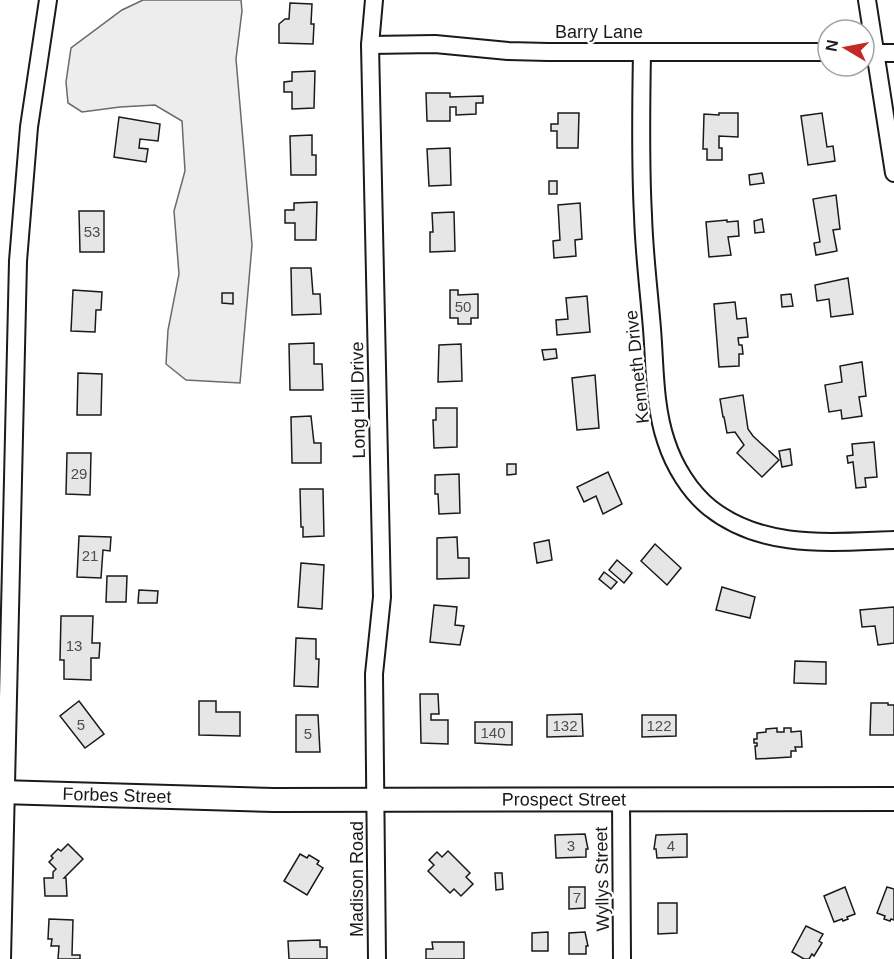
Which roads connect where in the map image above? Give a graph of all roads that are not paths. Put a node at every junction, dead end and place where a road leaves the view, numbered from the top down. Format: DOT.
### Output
graph roads {
  1 [pos="48,0"];
  2 [pos="374,0"];
  3 [pos="867,0"];
  4 [pos="868,18"];
  5 [pos="370,45"];
  6 [pos="642,52"];
  7 [pos="816,52"];
  8 [pos="876,52"];
  9 [pos="894,52"];
  10 [pos="875,78"];
  11 [pos="894,173"];
  12 [pos="894,540"];
  13 [pos="2,793"];
  14 [pos="234,799"];
  15 [pos="621,799"];
  16 [pos="894,799"];
  17 [pos="375,800"];
  18 [pos="2,959"];
  19 [pos="377,959"];
  20 [pos="622,959"];
  1 -- 13 [label="street"];
  2 -- 5 [label="street, Long Hill Drive"];
  3 -- 4 [label="street"];
  5 -- 6 [label="street, Barry Lane"];
  5 -- 17 [label="street, Long Hill Drive"];
  6 -- 7 [label="street, Barry Lane"];
  6 -- 12 [label="street, Kenneth Drive"];
  8 -- 9 [label="street"];
  10 -- 11 [label="street"];
  13 -- 14 [label="main road, Forbes Street"];
  13 -- 18 [label="street"];
  14 -- 17 [label="main road, Prospect Street"];
  15 -- 16 [label="main road, Prospect Street"];
  15 -- 17 [label="main road, Prospect Street"];
  15 -- 20 [label="street, Wyllys Street"];
  17 -- 19 [label="street, Madison Road"];
}
